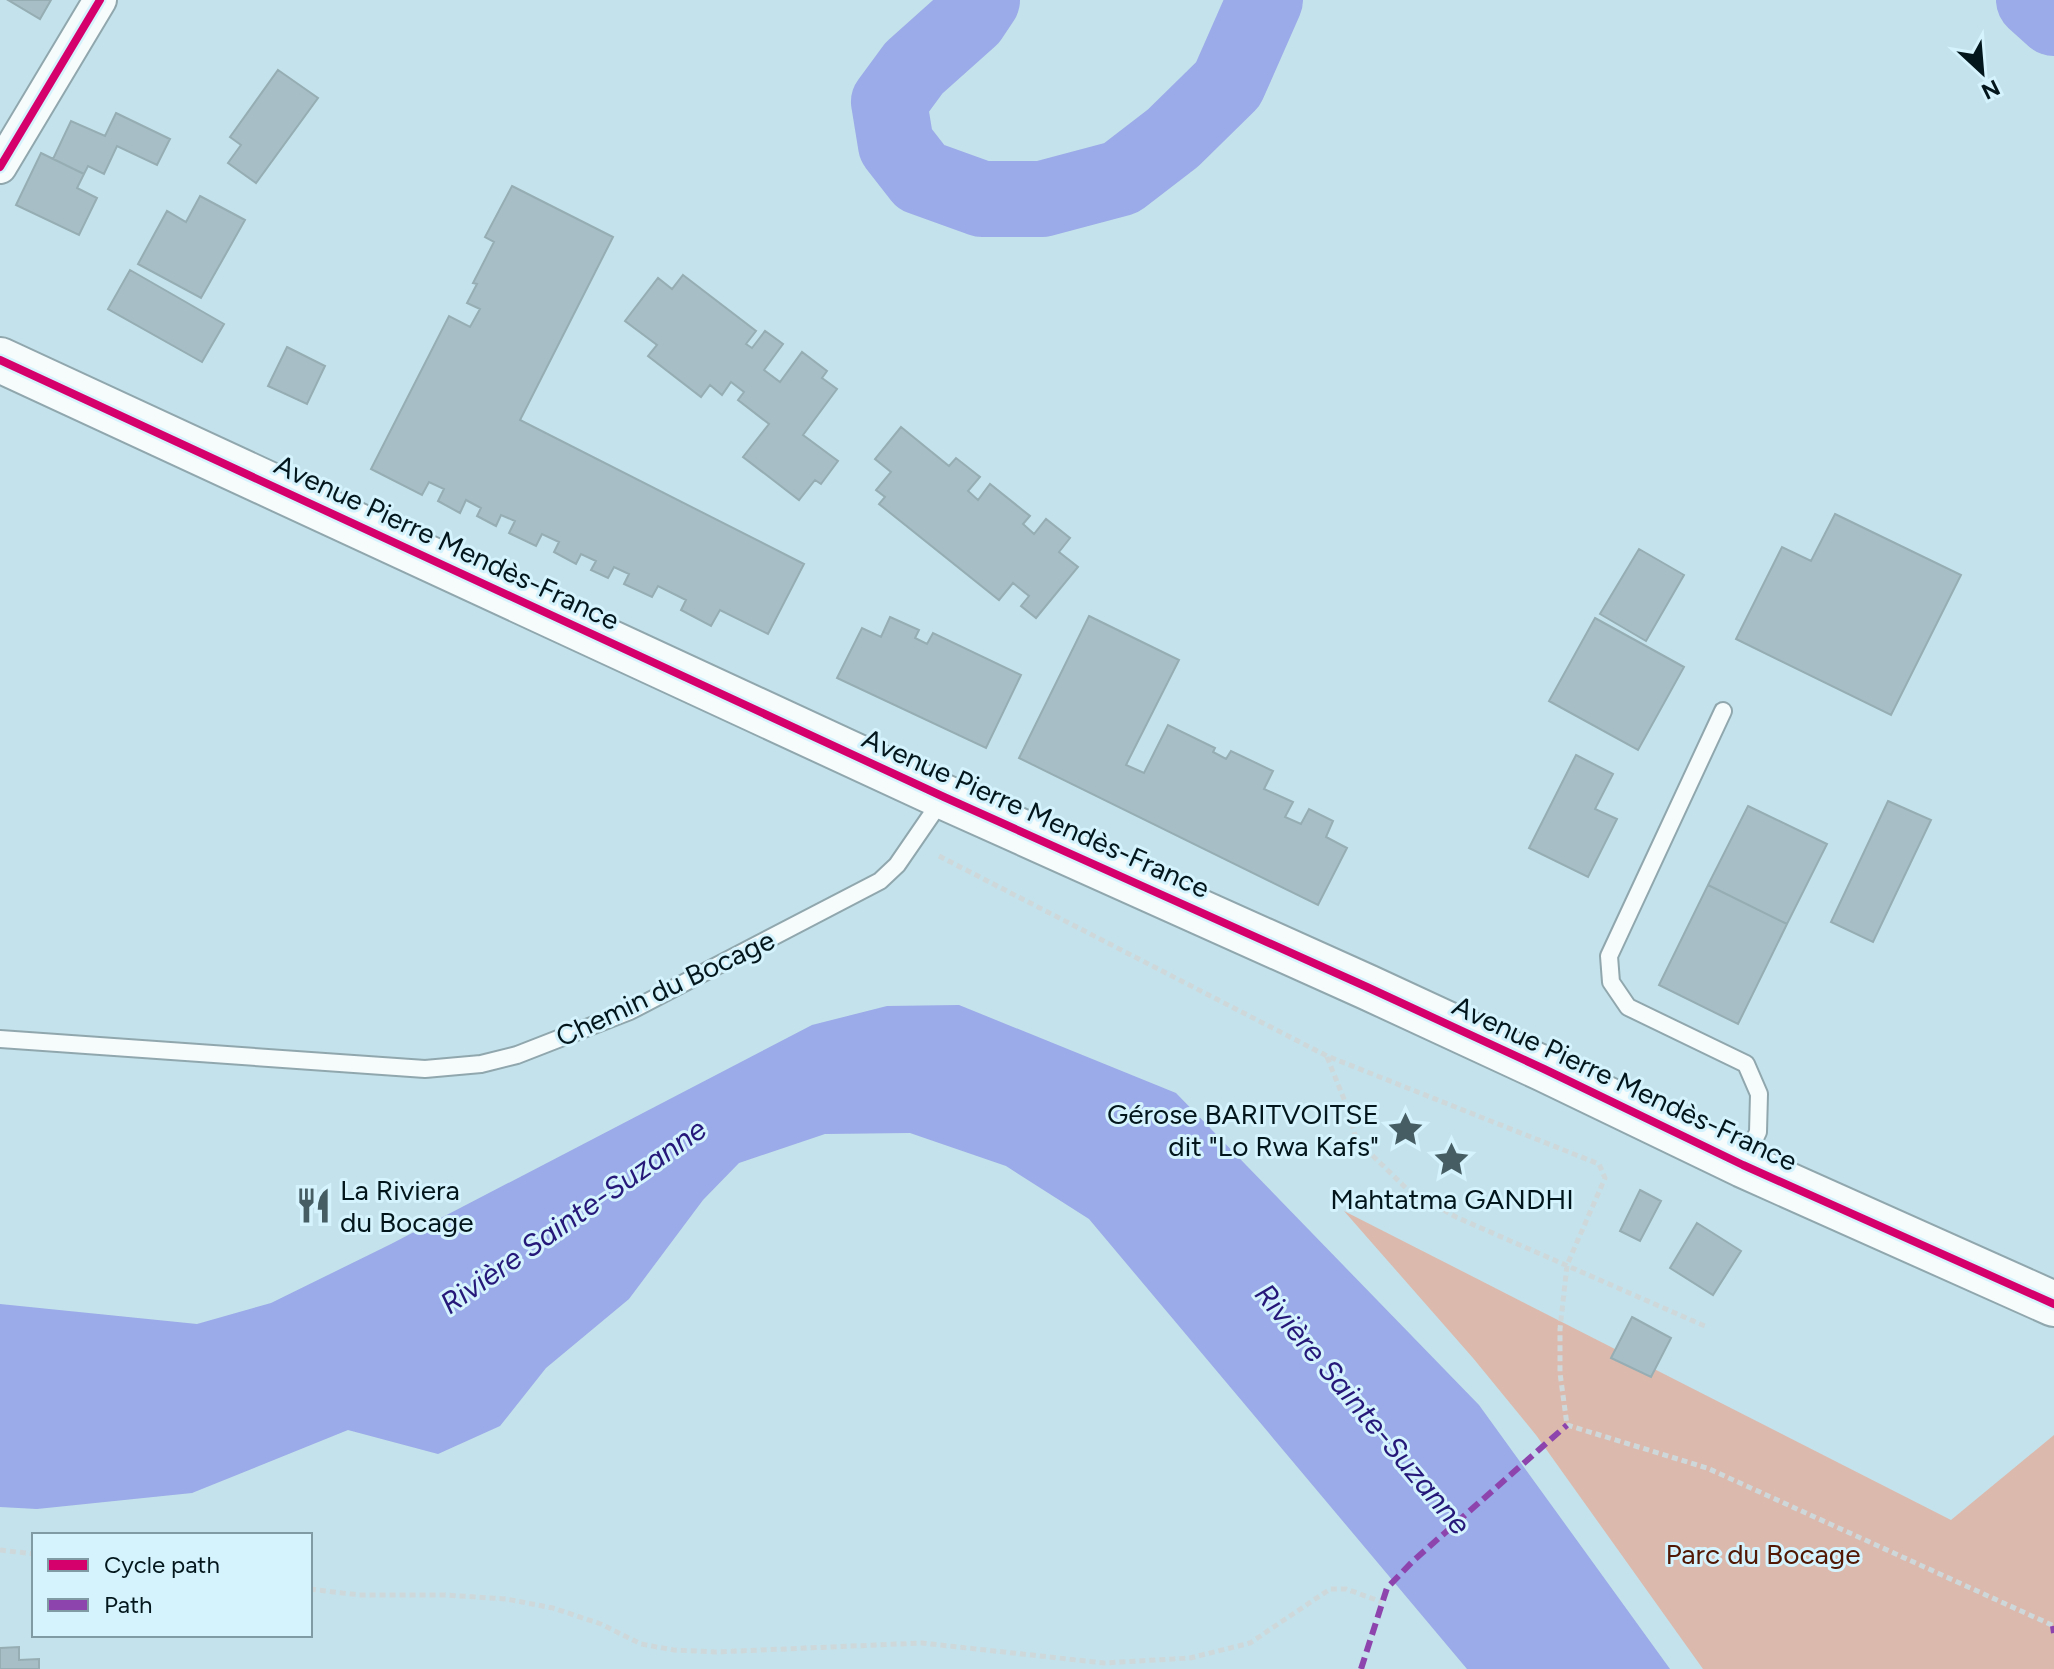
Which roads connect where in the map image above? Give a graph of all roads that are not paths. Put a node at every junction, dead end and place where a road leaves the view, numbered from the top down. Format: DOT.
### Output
graph roads {
  1 [pos="100,0"];
  2 [pos="0,167"];
  3 [pos="0,360"];
  4 [pos="1723,711"];
  5 [pos="944,797"];
  6 [pos="0,1039"];
  7 [pos="1743,1165"];
  8 [pos="2054,1304"];
  1 -- 2 [label="street"];
  3 -- 5 [label="main road, Avenue Pierre Mendès-France"];
  4 -- 7 [label="lane"];
  5 -- 6 [label="lane, Chemin du Bocage"];
  5 -- 7 [label="main road, Avenue Pierre Mendès-France"];
  7 -- 8 [label="main road, Avenue Pierre Mendès-France"];
}
